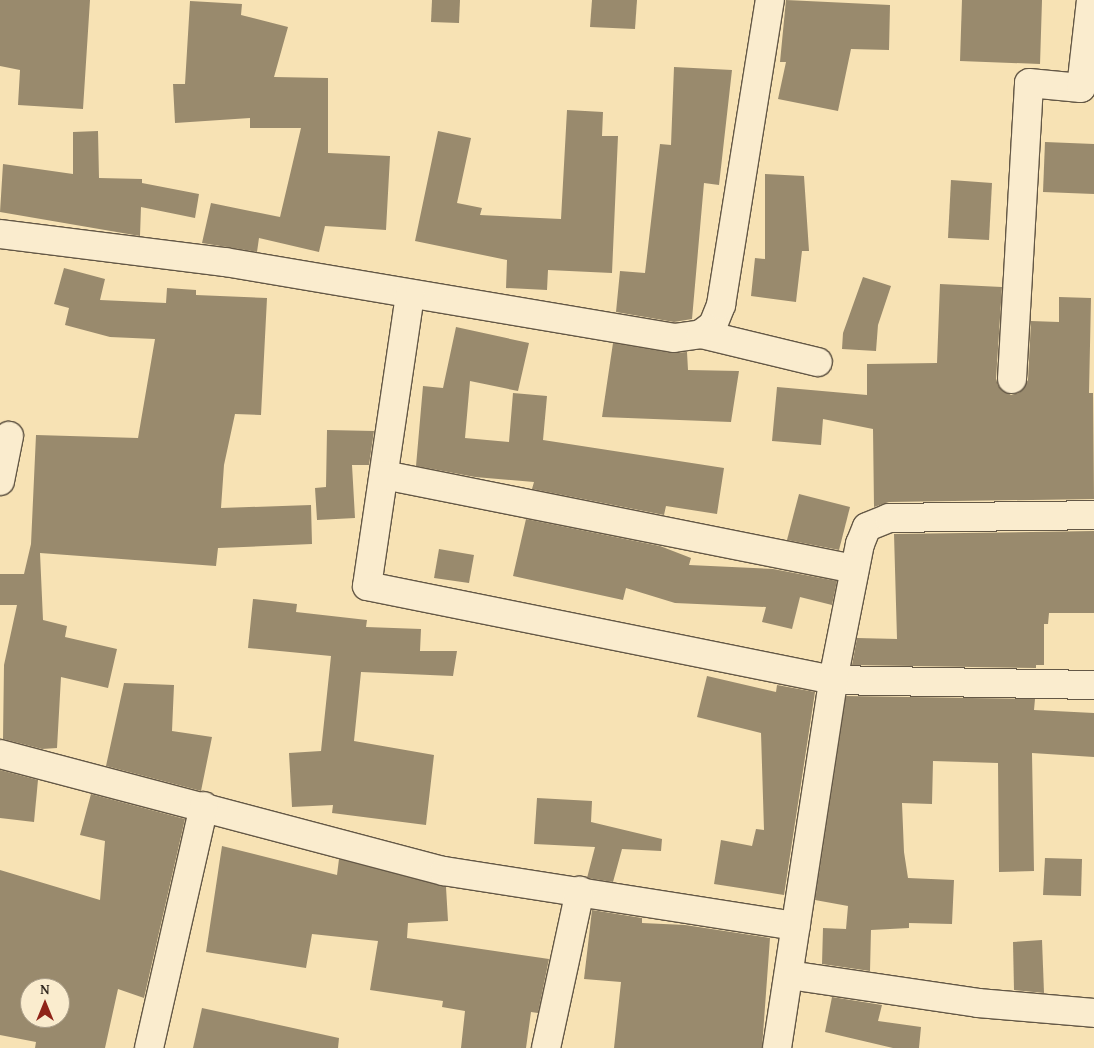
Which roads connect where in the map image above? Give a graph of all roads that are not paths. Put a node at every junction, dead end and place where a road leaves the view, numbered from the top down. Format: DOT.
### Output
graph roads {
  1 [pos="770,0"];
  2 [pos="1091,0"];
  3 [pos="0,234"];
  4 [pos="410,294"];
  5 [pos="701,334"];
  6 [pos="818,362"];
  7 [pos="1012,379"];
  8 [pos="9,436"];
  9 [pos="384,474"];
  10 [pos="0,481"];
  11 [pos="1094,515"];
  12 [pos="854,569"];
  13 [pos="833,680"];
  14 [pos="1094,685"];
  15 [pos="0,754"];
  16 [pos="204,806"];
  17 [pos="580,891"];
  18 [pos="796,926"];
  19 [pos="789,976"];
  20 [pos="1094,1013"];
  21 [pos="149,1048"];
  22 [pos="546,1048"];
  23 [pos="777,1048"];
  1 -- 5 [label="street"];
  2 -- 7 [label="street"];
  3 -- 4 [label="street"];
  4 -- 5 [label="street"];
  4 -- 9 [label="street"];
  5 -- 6 [label="street"];
  8 -- 10 [label="street"];
  9 -- 12 [label="street"];
  9 -- 13 [label="street"];
  11 -- 12 [label="street"];
  12 -- 13 [label="street"];
  13 -- 14 [label="street"];
  13 -- 18 [label="street"];
  15 -- 16 [label="street"];
  16 -- 17 [label="street"];
  16 -- 21 [label="street"];
  17 -- 18 [label="street"];
  17 -- 22 [label="street"];
  18 -- 19 [label="street"];
  19 -- 20 [label="street"];
  19 -- 23 [label="street"];
}
